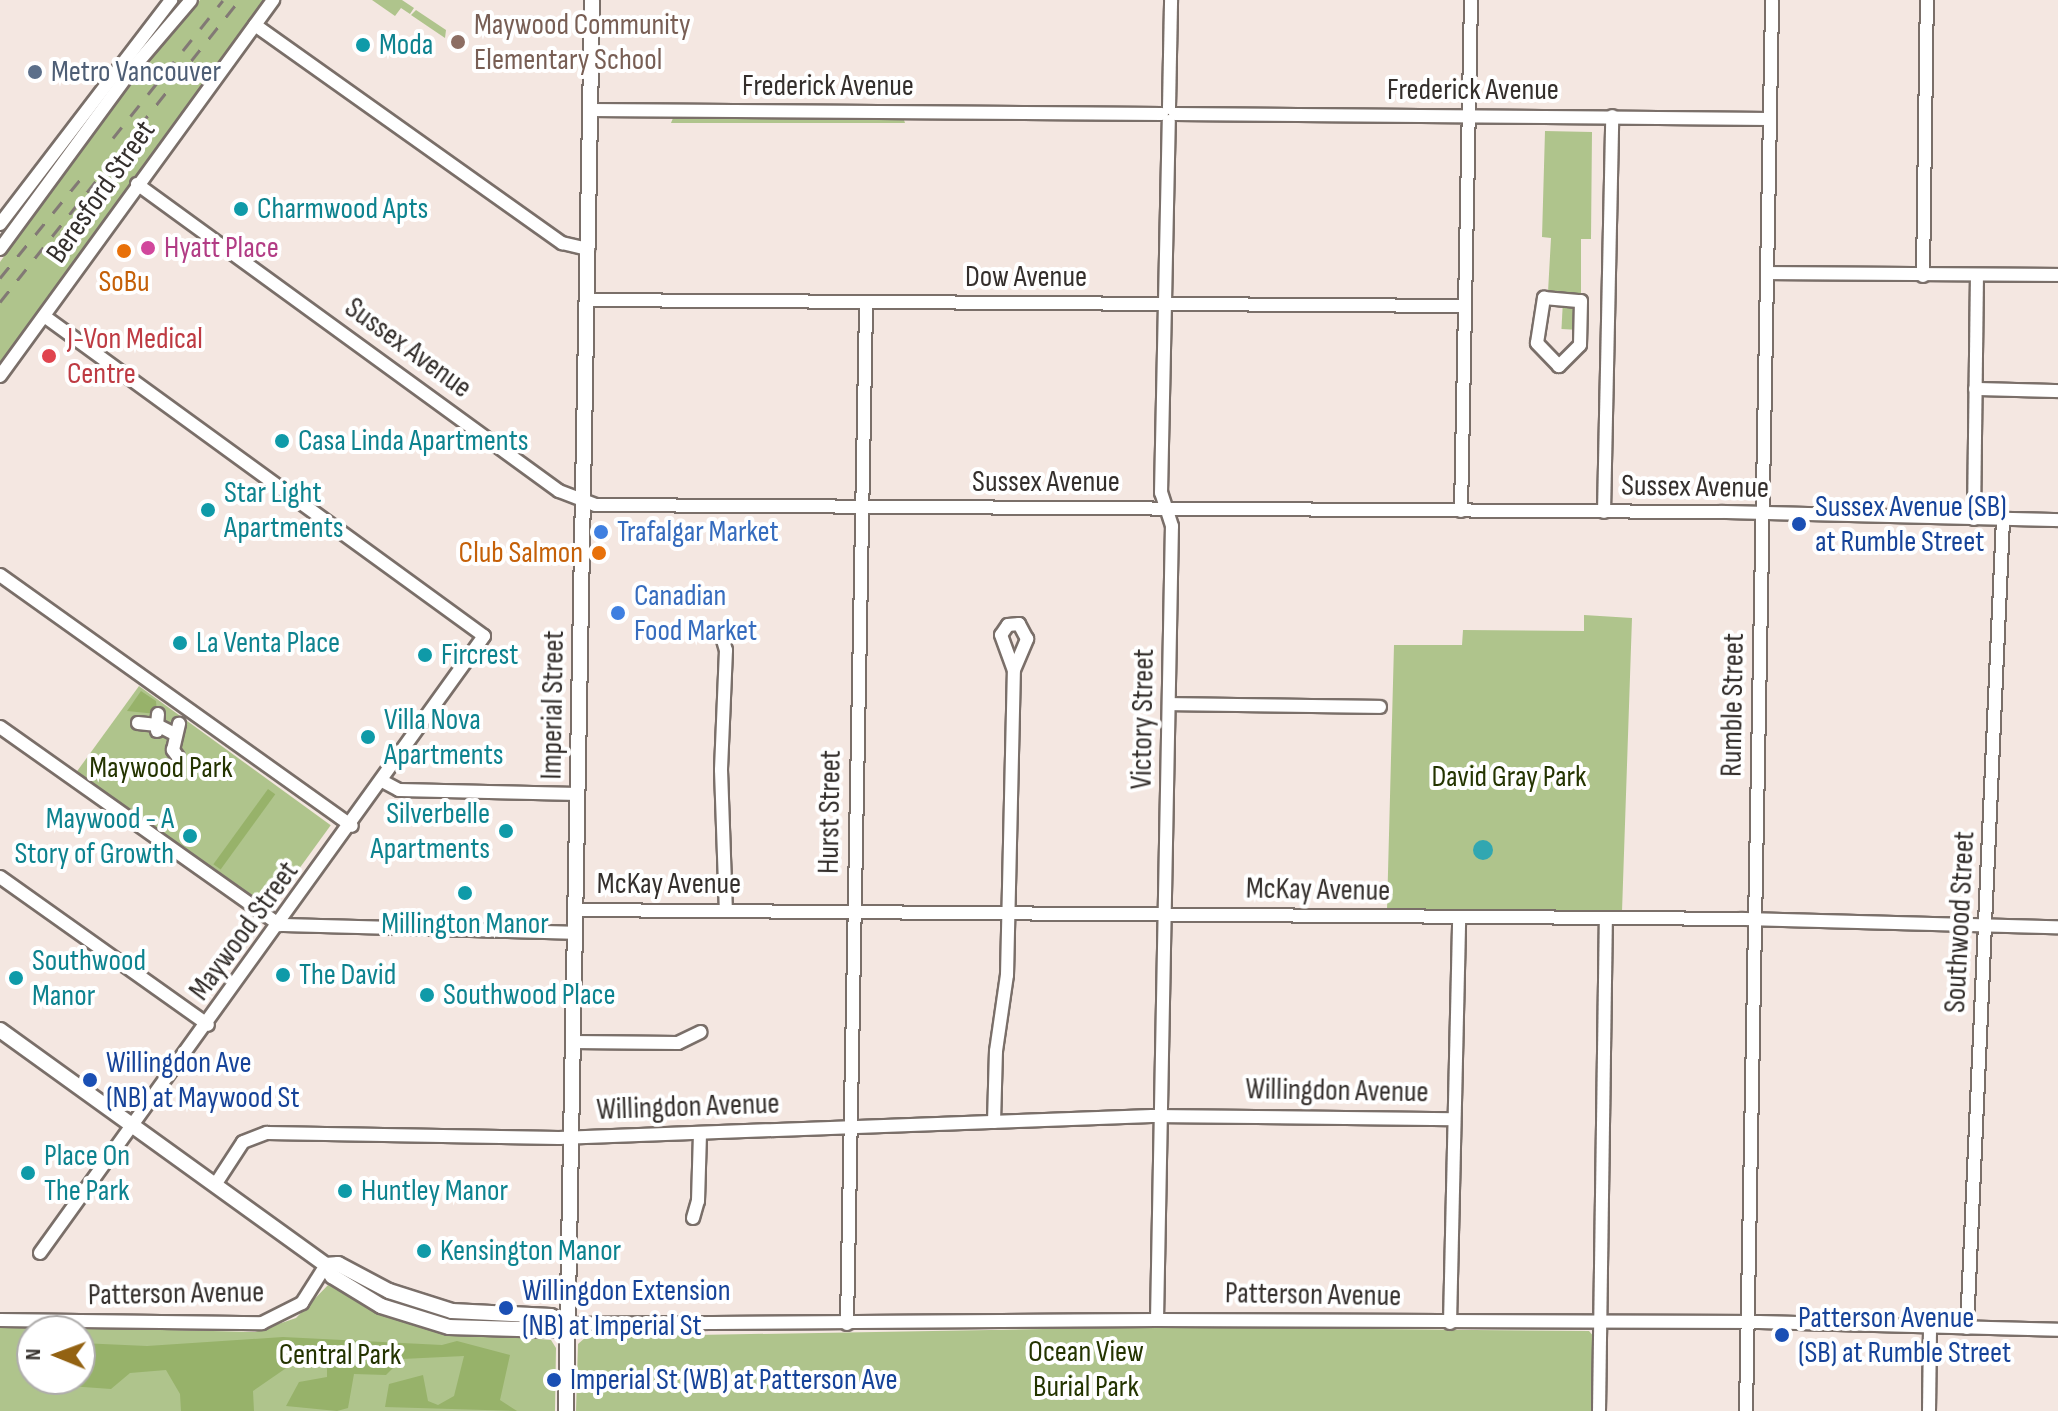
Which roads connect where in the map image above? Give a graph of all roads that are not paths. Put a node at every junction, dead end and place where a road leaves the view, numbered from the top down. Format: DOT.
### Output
graph roads {
  1 [pos="171,0"];
  2 [pos="191,0"];
  3 [pos="273,0"];
  4 [pos="592,0"];
  5 [pos="1171,0"];
  6 [pos="1471,0"];
  7 [pos="1772,0"];
  8 [pos="1927,0"];
  9 [pos="255,25"];
  10 [pos="590,110"];
  11 [pos="1169,114"];
  12 [pos="1612,116"];
  13 [pos="1469,117"];
  14 [pos="1769,119"];
  15 [pos="137,184"];
  16 [pos="0,224"];
  17 [pos="0,249"];
  18 [pos="588,249"];
  19 [pos="1767,273"];
  20 [pos="1977,275"];
  21 [pos="2058,275"];
  22 [pos="1923,276"];
  23 [pos="587,300"];
  24 [pos="866,302"];
  25 [pos="1166,304"];
  26 [pos="1465,306"];
  27 [pos="44,316"];
  28 [pos="1559,366"];
  29 [pos="0,376"];
  30 [pos="1975,389"];
  31 [pos="2058,391"];
  32 [pos="583,501"];
  33 [pos="862,508"];
  34 [pos="1167,508"];
  35 [pos="1461,511"];
  36 [pos="1604,512"];
  37 [pos="1763,514"];
  38 [pos="1974,519"];
  39 [pos="2003,519"];
  40 [pos="2058,520"];
  41 [pos="0,575"];
  42 [pos="721,633"];
  43 [pos="1014,670"];
  44 [pos="1169,704"];
  45 [pos="1380,707"];
  46 [pos="140,720"];
  47 [pos="0,727"];
  48 [pos="174,743"];
  49 [pos="384,782"];
  50 [pos="578,794"];
  51 [pos="352,826"];
  52 [pos="0,877"];
  53 [pos="576,910"];
  54 [pos="726,910"];
  55 [pos="854,911"];
  56 [pos="1010,912"];
  57 [pos="1165,914"];
  58 [pos="1459,917"];
  59 [pos="1606,918"];
  60 [pos="1755,919"];
  61 [pos="280,925"];
  62 [pos="1986,925"];
  63 [pos="2058,927"];
  64 [pos="576,933"];
  65 [pos="208,1025"];
  66 [pos="0,1030"];
  67 [pos="701,1032"];
  68 [pos="573,1042"];
  69 [pos="1162,1116"];
  70 [pos="1454,1119"];
  71 [pos="994,1122"];
  72 [pos="133,1126"];
  73 [pos="850,1127"];
  74 [pos="700,1134"];
  75 [pos="572,1137"];
  76 [pos="215,1185"];
  77 [pos="693,1218"];
  78 [pos="40,1253"];
  79 [pos="326,1265"];
  80 [pos="0,1320"];
  81 [pos="1157,1320"];
  82 [pos="1747,1322"];
  83 [pos="1450,1323"];
  84 [pos="568,1324"];
  85 [pos="847,1324"];
  86 [pos="1599,1324"];
  87 [pos="1930,1327"];
  88 [pos="1967,1328"];
  89 [pos="2058,1330"];
  90 [pos="566,1411"];
  91 [pos="1599,1411"];
  92 [pos="1746,1411"];
  93 [pos="1929,1411"];
  1 -- 16 [label="street"];
  2 -- 17 [label="street"];
  3 -- 9 [label="street, Beresford Street"];
  4 -- 10 [label="main road, Imperial Street"];
  5 -- 11 [label="street, Victory Street"];
  6 -- 13 [label="street"];
  7 -- 14 [label="street, Rumble Street"];
  8 -- 22 [label="street"];
  9 -- 15 [label="street, Beresford Street"];
  9 -- 18 [label="street"];
  10 -- 11 [label="street, Frederick Avenue"];
  10 -- 18 [label="main road, Imperial Street"];
  11 -- 13 [label="street, Frederick Avenue"];
  11 -- 25 [label="street, Victory Street"];
  12 -- 13 [label="street, Frederick Avenue"];
  12 -- 14 [label="street, Frederick Avenue"];
  12 -- 36 [label="street"];
  13 -- 26 [label="street"];
  14 -- 19 [label="street, Rumble Street"];
  15 -- 27 [label="street, Beresford Street"];
  15 -- 32 [label="street, Sussex Avenue"];
  18 -- 23 [label="main road, Imperial Street"];
  19 -- 22 [label="street"];
  19 -- 37 [label="street, Rumble Street"];
  20 -- 21 [label="street"];
  20 -- 22 [label="street"];
  20 -- 30 [label="street"];
  23 -- 24 [label="street, Dow Avenue"];
  23 -- 32 [label="main road, Imperial Street"];
  24 -- 25 [label="street, Dow Avenue"];
  24 -- 33 [label="street, Hurst Street"];
  25 -- 26 [label="street, Dow Avenue"];
  25 -- 34 [label="street, Victory Street"];
  26 -- 35 [label="street"];
  27 -- 29 [label="street, Beresford Street"];
  27 -- 49 [label="street, Maywood Street"];
  28 -- 28 [label="street"];
  30 -- 31 [label="street"];
  30 -- 38 [label="street"];
  32 -- 33 [label="street, Sussex Avenue"];
  32 -- 50 [label="main road, Imperial Street"];
  33 -- 34 [label="street, Sussex Avenue"];
  33 -- 55 [label="street, Hurst Street"];
  34 -- 35 [label="street, Sussex Avenue"];
  34 -- 44 [label="street, Victory Street"];
  35 -- 36 [label="street, Sussex Avenue"];
  36 -- 37 [label="street, Sussex Avenue"];
  37 -- 38 [label="street, Sussex Avenue"];
  37 -- 60 [label="street, Rumble Street"];
  38 -- 39 [label="street, Sussex Avenue"];
  39 -- 40 [label="street, Sussex Avenue"];
  39 -- 62 [label="street, Southwood Street"];
  41 -- 51 [label="street"];
  42 -- 54 [label="street"];
  43 -- 56 [label="street"];
  44 -- 45 [label="street"];
  44 -- 57 [label="street, Victory Street"];
  46 -- 48 [label="street"];
  47 -- 61 [label="street"];
  49 -- 50 [label="street"];
  49 -- 51 [label="street, Maywood Street"];
  50 -- 53 [label="main road, Imperial Street"];
  51 -- 61 [label="street, Maywood Street"];
  52 -- 65 [label="street"];
  53 -- 54 [label="street, McKay Avenue"];
  53 -- 64 [label="main road, Imperial Street"];
  54 -- 55 [label="street, McKay Avenue"];
  55 -- 56 [label="street, McKay Avenue"];
  55 -- 73 [label="street, Hurst Street"];
  56 -- 57 [label="street, McKay Avenue"];
  56 -- 71 [label="street"];
  57 -- 58 [label="street, McKay Avenue"];
  57 -- 69 [label="street, Victory Street"];
  58 -- 59 [label="street, McKay Avenue"];
  58 -- 70 [label="street"];
  59 -- 60 [label="street, McKay Avenue"];
  59 -- 86 [label="street"];
  60 -- 62 [label="street, McKay Avenue"];
  60 -- 82 [label="street, Rumble Street"];
  61 -- 64 [label="street, McKay Avenue"];
  61 -- 65 [label="street, Maywood Street"];
  62 -- 63 [label="street, McKay Avenue"];
  62 -- 88 [label="street, Southwood Street"];
  64 -- 68 [label="main road, Imperial Street"];
  65 -- 72 [label="street, Maywood Street"];
  66 -- 72 [label="main road"];
  67 -- 68 [label="street"];
  68 -- 75 [label="main road, Imperial Street"];
  69 -- 70 [label="street, Willingdon Avenue"];
  69 -- 71 [label="street, Willingdon Avenue"];
  69 -- 81 [label="street, Victory Street"];
  70 -- 83 [label="street"];
  71 -- 73 [label="street, Willingdon Avenue"];
  72 -- 76 [label="main road"];
  72 -- 78 [label="street, Maywood Street"];
  73 -- 74 [label="street, Willingdon Avenue"];
  73 -- 85 [label="street, Hurst Street"];
  74 -- 75 [label="street, Willingdon Avenue"];
  74 -- 77 [label="street"];
  75 -- 76 [label="street, Willingdon Avenue"];
  75 -- 84 [label="main road, Imperial Street"];
  76 -- 79 [label="main road"];
  79 -- 80 [label="street, Patterson Avenue"];
  79 -- 84 [label="main road"];
  81 -- 83 [label="street, Patterson Avenue"];
  81 -- 85 [label="street, Patterson Avenue"];
  82 -- 86 [label="street, Patterson Avenue"];
  82 -- 87 [label="street, Patterson Avenue"];
  82 -- 92 [label="street, Rumble Street"];
  83 -- 86 [label="street, Patterson Avenue"];
  84 -- 85 [label="street, Patterson Avenue"];
  84 -- 90 [label="main road, Imperial Street"];
  86 -- 91 [label="street"];
  87 -- 88 [label="street, Patterson Avenue"];
  87 -- 93 [label="street"];
  88 -- 89 [label="street, Patterson Avenue"];
}
